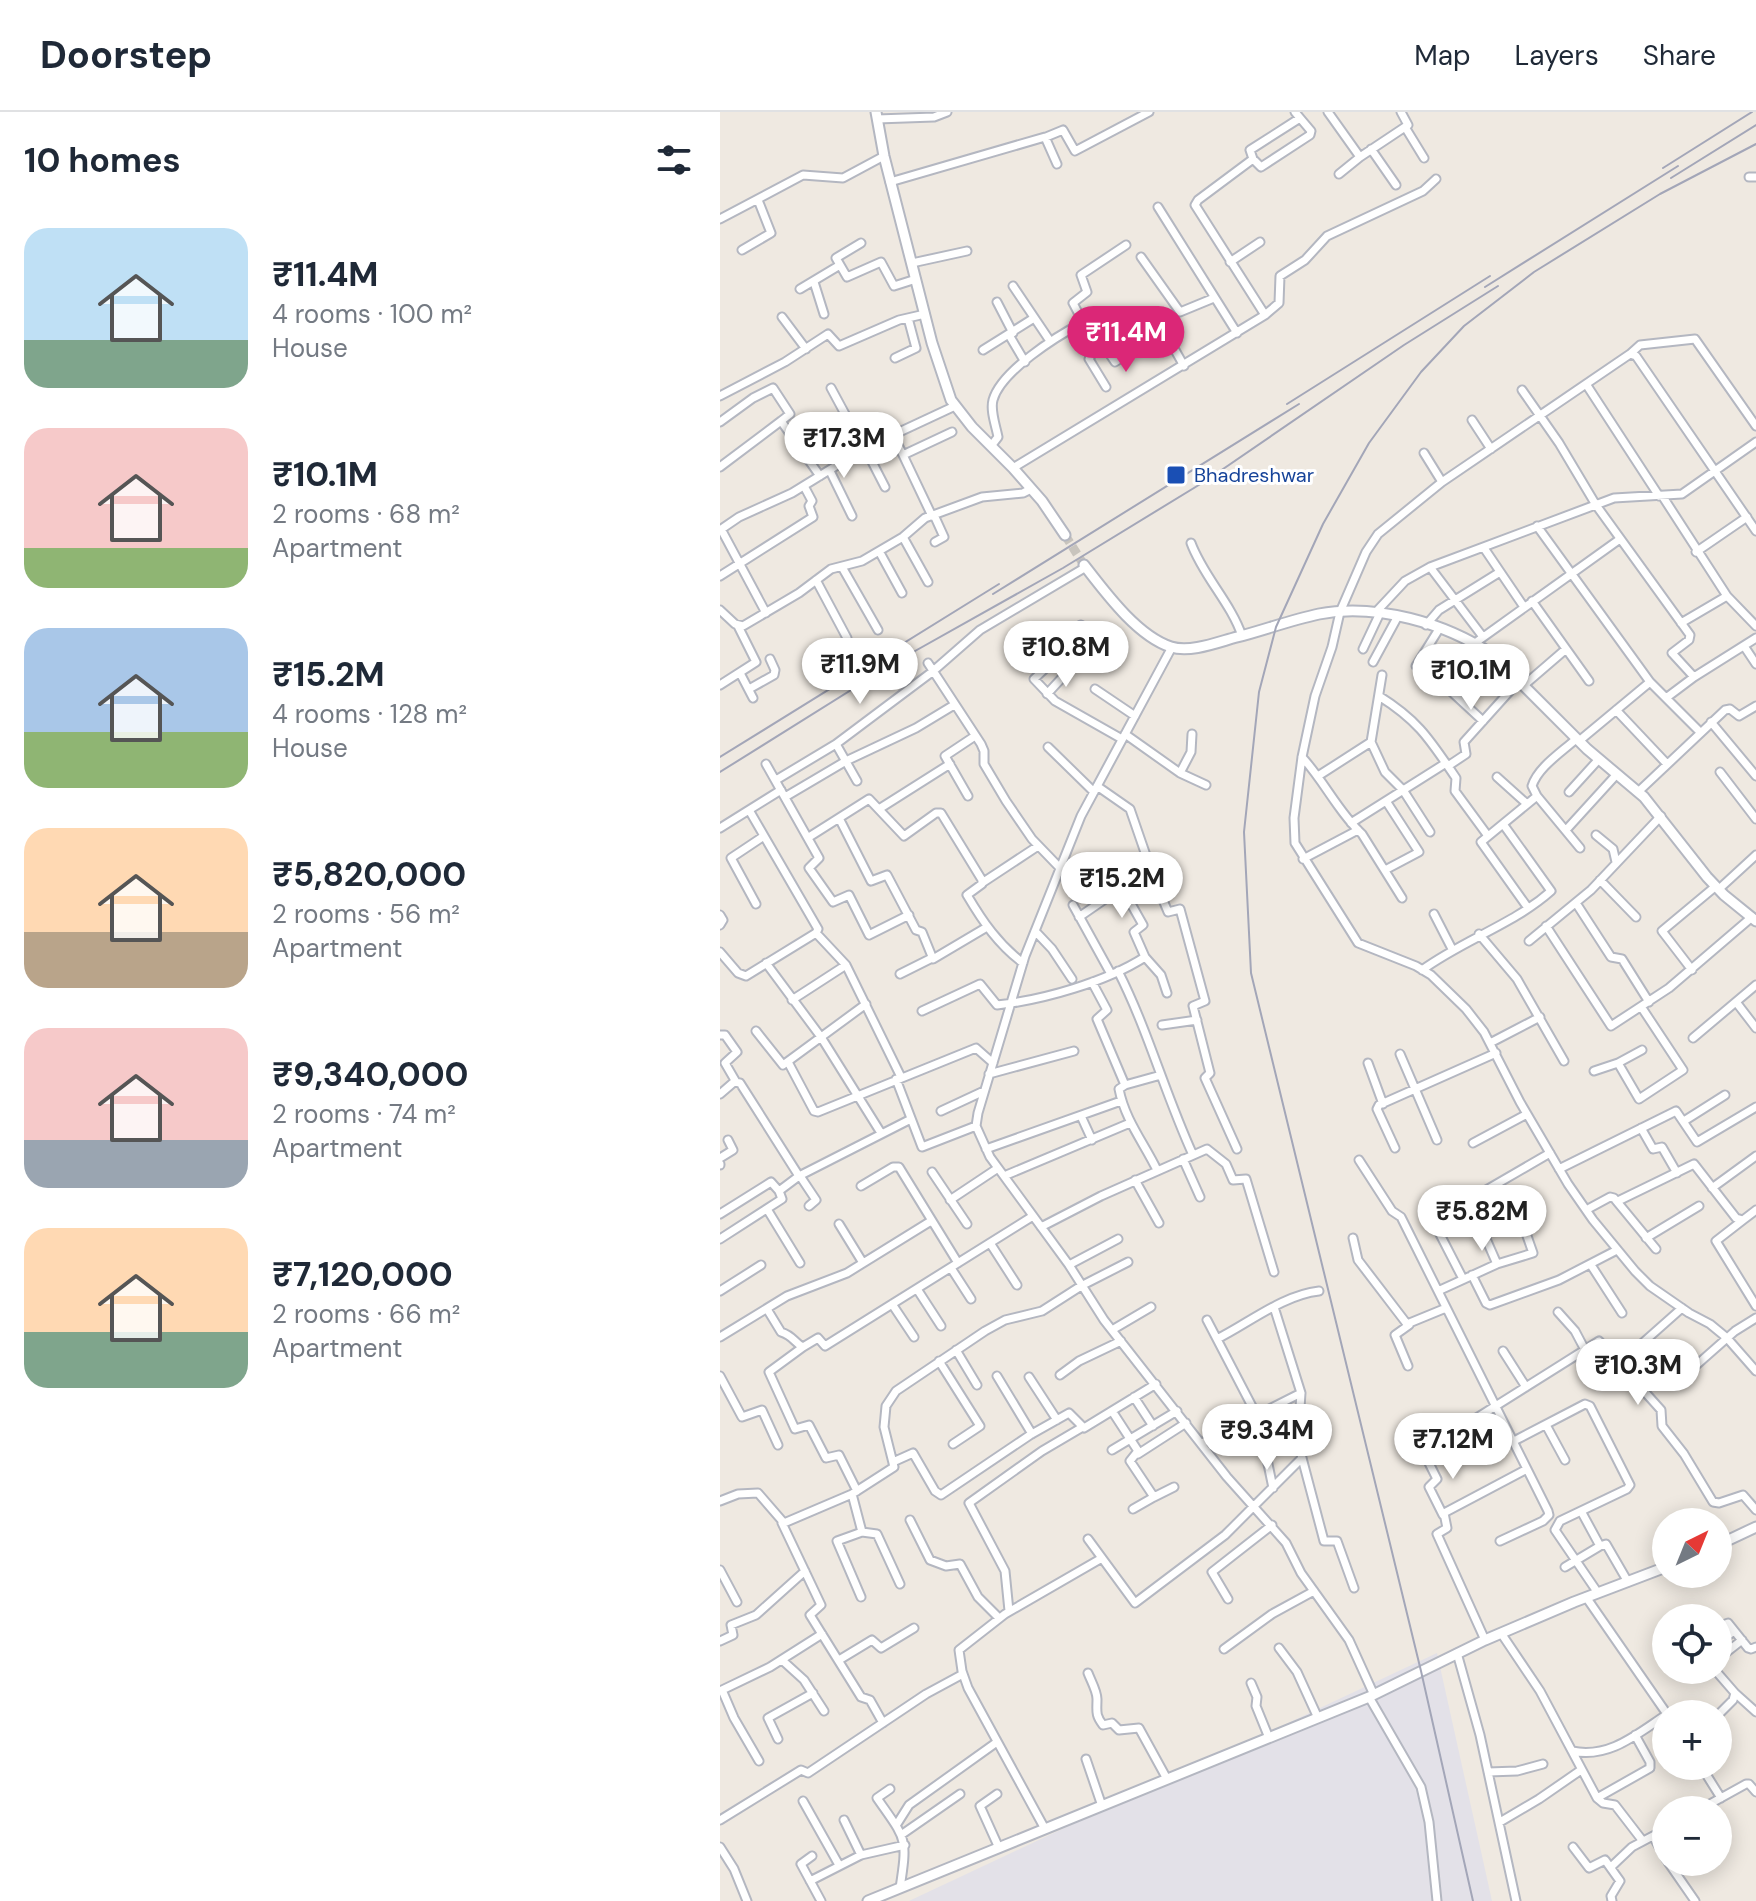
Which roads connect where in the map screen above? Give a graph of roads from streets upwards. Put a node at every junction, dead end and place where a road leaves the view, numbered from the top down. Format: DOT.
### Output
graph roads {
  1 [pos="947,112"];
  2 [pos="1149,112"];
  3 [pos="1328,112"];
  4 [pos="1401,112"];
  5 [pos="876,115"];
  6 [pos="1297,115"];
  7 [pos="1405,127"];
  8 [pos="1046,137"];
  9 [pos="1371,149"];
  10 [pos="1360,157"];
  11 [pos="1424,158"];
  12 [pos="1253,159"];
  13 [pos="885,163"];
  14 [pos="1057,164"];
  15 [pos="1339,174"];
  16 [pos="1436,179"];
  17 [pos="890,182"];
  18 [pos="1396,185"];
  19 [pos="758,200"];
  20 [pos="1158,207"];
  21 [pos="720,219"];
  22 [pos="1260,242"];
  23 [pos="861,243"];
  24 [pos="1126,245"];
  25 [pos="742,250"];
  26 [pos="967,251"];
  27 [pos="1141,257"];
  28 [pos="1230,262"];
  29 [pos="912,263"];
  30 [pos="840,265"];
  31 [pos="916,279"];
  32 [pos="814,282"];
  33 [pos="1013,286"];
  34 [pos="800,289"];
  35 [pos="1214,298"];
  36 [pos="997,302"];
  37 [pos="824,314"];
  38 [pos="925,314"];
  39 [pos="1150,314"];
  40 [pos="1265,315"];
  41 [pos="782,317"];
  42 [pos="908,318"];
  43 [pos="1034,318"];
  44 [pos="1140,321"];
  45 [pos="1082,323"];
  46 [pos="1237,333"];
  47 [pos="1011,334"];
  48 [pos="1149,340"];
  49 [pos="1050,341"];
  50 [pos="1100,346"];
  51 [pos="806,349"];
  52 [pos="983,350"];
  53 [pos="1630,354"];
  54 [pos="895,358"];
  55 [pos="1025,362"];
  56 [pos="1184,366"];
  57 [pos="1586,384"];
  58 [pos="1106,387"];
  59 [pos="831,388"];
  60 [pos="1522,390"];
  61 [pos="720,396"];
  62 [pos="955,406"];
  63 [pos="1540,415"];
  64 [pos="1472,420"];
  65 [pos="781,421"];
  66 [pos="720,422"];
  67 [pos="1756,426"];
  68 [pos="952,432"];
  69 [pos="893,435"];
  70 [pos="1756,442"];
  71 [pos="991,446"];
  72 [pos="865,448"];
  73 [pos="1491,449"];
  74 [pos="1424,453"];
  75 [pos="903,455"];
  76 [pos="808,459"];
  77 [pos="720,467"];
  78 [pos="1013,468"];
  79 [pos="830,471"];
  80 [pos="1715,472"];
  81 [pos="820,476"];
  82 [pos="1442,482"];
  83 [pos="804,486"];
  84 [pos="885,487"];
  85 [pos="1031,489"];
  86 [pos="1661,496"];
  87 [pos="1596,505"];
  88 [pos="933,515"];
  89 [pos="852,516"];
  90 [pos="1747,517"];
  91 [pos="1537,526"];
  92 [pos="721,529"];
  93 [pos="1756,531"];
  94 [pos="1065,535"];
  95 [pos="903,537"];
  96 [pos="1620,539"];
  97 [pos="935,542"];
  98 [pos="1191,543"];
  99 [pos="1484,548"];
  100 [pos="879,551"];
  101 [pos="1696,552"];
  102 [pos="739,563"];
  103 [pos="1085,566"];
  104 [pos="842,567"];
  105 [pos="1430,567"];
  106 [pos="1500,572"];
  107 [pos="1570,574"];
  108 [pos="720,576"];
  109 [pos="816,580"];
  110 [pos="928,582"];
  111 [pos="902,593"];
  112 [pos="1727,596"];
  113 [pos="1455,600"];
  114 [pos="1532,601"];
  115 [pos="1524,607"];
  116 [pos="720,610"];
  117 [pos="1340,612"];
  118 [pos="766,613"];
  119 [pos="1378,613"];
  120 [pos="1398,616"];
  121 [pos="1681,623"];
  122 [pos="1081,625"];
  123 [pos="1426,625"];
  124 [pos="738,626"];
  125 [pos="1756,626"];
  126 [pos="1439,629"];
  127 [pos="878,630"];
  128 [pos="1242,636"];
  129 [pos="847,638"];
  130 [pos="1756,638"];
  131 [pos="1479,640"];
  132 [pos="1096,641"];
  133 [pos="1744,646"];
  134 [pos="1172,647"];
  135 [pos="1363,649"];
  136 [pos="1566,649"];
  137 [pos="770,659"];
  138 [pos="1496,659"];
  139 [pos="1373,662"];
  140 [pos="928,663"];
  141 [pos="1756,664"];
  142 [pos="1416,666"];
  143 [pos="932,672"];
  144 [pos="740,673"];
  145 [pos="1382,675"];
  146 [pos="1694,677"];
  147 [pos="1589,681"];
  148 [pos="1650,682"];
  149 [pos="1443,684"];
  150 [pos="1520,684"];
  151 [pos="720,685"];
  152 [pos="749,689"];
  153 [pos="1095,689"];
  154 [pos="1047,694"];
  155 [pos="1379,696"];
  156 [pos="753,698"];
  157 [pos="1666,698"];
  158 [pos="1461,700"];
  159 [pos="954,705"];
  160 [pos="1756,706"];
  161 [pos="1616,710"];
  162 [pos="1135,716"];
  163 [pos="1483,721"];
  164 [pos="1711,722"];
  165 [pos="1700,732"];
  166 [pos="1192,734"];
  167 [pos="975,736"];
  168 [pos="1124,737"];
  169 [pos="1578,740"];
  170 [pos="1371,742"];
  171 [pos="836,744"];
  172 [pos="1048,747"];
  173 [pos="1302,757"];
  174 [pos="1599,759"];
  175 [pos="846,761"];
  176 [pos="766,764"];
  177 [pos="950,764"];
  178 [pos="1667,764"];
  179 [pos="1447,765"];
  180 [pos="1720,772"];
  181 [pos="1180,773"];
  182 [pos="1617,774"];
  183 [pos="1318,776"];
  184 [pos="1756,776"];
  185 [pos="1497,777"];
  186 [pos="776,780"];
  187 [pos="857,781"];
  188 [pos="1206,785"];
  189 [pos="1096,789"];
  190 [pos="1403,790"];
  191 [pos="1569,792"];
  192 [pos="1638,792"];
  193 [pos="783,793"];
  194 [pos="968,796"];
  195 [pos="1537,796"];
  196 [pos="1386,801"];
  197 [pos="1527,804"];
  198 [pos="879,809"];
  199 [pos="749,810"];
  200 [pos="1661,816"];
  201 [pos="839,818"];
  202 [pos="1756,819"];
  203 [pos="1351,823"];
  204 [pos="1503,824"];
  205 [pos="720,828"];
  206 [pos="1358,830"];
  207 [pos="1566,830"];
  208 [pos="1430,832"];
  209 [pos="1596,835"];
  210 [pos="764,836"];
  211 [pos="1488,836"];
  212 [pos="809,837"];
  213 [pos="1038,846"];
  214 [pos="1580,848"];
  215 [pos="1756,855"];
  216 [pos="1303,859"];
  217 [pos="1616,862"];
  218 [pos="1060,868"];
  219 [pos="1150,869"];
  220 [pos="1385,870"];
  221 [pos="1600,880"];
  222 [pos="982,883"];
  223 [pos="1121,888"];
  224 [pos="1718,888"];
  225 [pos="1402,898"];
  226 [pos="1576,903"];
  227 [pos="756,904"];
  228 [pos="1073,905"];
  229 [pos="1528,908"];
  230 [pos="1434,914"];
  231 [pos="720,915"];
  232 [pos="909,915"];
  233 [pos="1079,917"];
  234 [pos="1636,917"];
  235 [pos="1754,919"];
  236 [pos="720,925"];
  237 [pos="1546,926"];
  238 [pos="987,927"];
  239 [pos="1035,931"];
  240 [pos="816,933"];
  241 [pos="1479,934"];
  242 [pos="1529,941"];
  243 [pos="1452,949"];
  244 [pos="720,952"];
  245 [pos="1145,957"];
  246 [pos="932,958"];
  247 [pos="766,963"];
  248 [pos="1023,963"];
  249 [pos="846,965"];
  250 [pos="1422,970"];
  251 [pos="1692,970"];
  252 [pos="1114,972"];
  253 [pos="900,974"];
  254 [pos="1072,979"];
  255 [pos="1092,982"];
  256 [pos="1756,985"];
  257 [pos="1167,993"];
  258 [pos="792,1000"];
  259 [pos="1736,1002"];
  260 [pos="1011,1003"];
  261 [pos="866,1004"];
  262 [pos="1645,1005"];
  263 [pos="922,1011"];
  264 [pos="1540,1017"];
  265 [pos="1197,1020"];
  266 [pos="1162,1025"];
  267 [pos="1756,1028"];
  268 [pos="756,1031"];
  269 [pos="720,1035"];
  270 [pos="821,1037"];
  271 [pos="1693,1038"];
  272 [pos="1490,1043"];
  273 [pos="1642,1050"];
  274 [pos="1074,1051"];
  275 [pos="1496,1053"];
  276 [pos="1400,1054"];
  277 [pos="1564,1061"];
  278 [pos="788,1062"];
  279 [pos="993,1063"];
  280 [pos="1368,1063"];
  281 [pos="1618,1063"];
  282 [pos="1594,1071"];
  283 [pos="989,1074"];
  284 [pos="1161,1075"];
  285 [pos="898,1078"];
  286 [pos="736,1082"];
  287 [pos="1125,1085"];
  288 [pos="1414,1089"];
  289 [pos="984,1091"];
  290 [pos="720,1094"];
  291 [pos="858,1095"];
  292 [pos="1725,1095"];
  293 [pos="1121,1101"];
  294 [pos="1383,1104"];
  295 [pos="1756,1107"];
  296 [pos="941,1111"];
  297 [pos="1527,1114"];
  298 [pos="1081,1116"];
  299 [pos="911,1119"];
  300 [pos="1684,1121"];
  301 [pos="1130,1123"];
  302 [pos="976,1126"];
  303 [pos="1641,1128"];
  304 [pos="881,1133"];
  305 [pos="728,1140"];
  306 [pos="1092,1140"];
  307 [pos="1437,1140"];
  308 [pos="1473,1143"];
  309 [pos="1395,1148"];
  310 [pos="986,1149"];
  311 [pos="1237,1149"];
  312 [pos="1550,1153"];
  313 [pos="1193,1155"];
  314 [pos="1756,1156"];
  315 [pos="1183,1159"];
  316 [pos="1359,1160"];
  317 [pos="720,1162"];
  318 [pos="998,1168"];
  319 [pos="1559,1169"];
  320 [pos="1157,1170"];
  321 [pos="932,1172"];
  322 [pos="1677,1173"];
  323 [pos="800,1176"];
  324 [pos="1004,1176"];
  325 [pos="1135,1180"];
  326 [pos="861,1186"];
  327 [pos="1712,1188"];
  328 [pos="779,1191"];
  329 [pos="1200,1197"];
  330 [pos="950,1200"];
  331 [pos="1618,1201"];
  332 [pos="809,1206"];
  333 [pos="1699,1206"];
  334 [pos="767,1209"];
  335 [pos="1586,1210"];
  336 [pos="1756,1210"];
  337 [pos="1428,1211"];
  338 [pos="720,1214"];
  339 [pos="1033,1216"];
  340 [pos="1520,1216"];
  341 [pos="1743,1220"];
  342 [pos="931,1221"];
  343 [pos="1159,1223"];
  344 [pos="839,1224"];
  345 [pos="967,1224"];
  346 [pos="1041,1227"];
  347 [pos="1353,1238"];
  348 [pos="1646,1238"];
  349 [pos="720,1239"];
  350 [pos="1118,1239"];
  351 [pos="990,1243"];
  352 [pos="1656,1249"];
  353 [pos="1617,1250"];
  354 [pos="1128,1262"];
  355 [pos="800,1263"];
  356 [pos="863,1263"];
  357 [pos="1497,1264"];
  358 [pos="761,1265"];
  359 [pos="955,1265"];
  360 [pos="1069,1265"];
  361 [pos="1591,1265"];
  362 [pos="1274,1272"];
  363 [pos="1472,1275"];
  364 [pos="1463,1279"];
  365 [pos="1017,1285"];
  366 [pos="1081,1286"];
  367 [pos="917,1289"];
  368 [pos="720,1291"];
  369 [pos="1319,1291"];
  370 [pos="1438,1291"];
  371 [pos="971,1299"];
  372 [pos="892,1304"];
  373 [pos="1756,1306"];
  374 [pos="1151,1307"];
  375 [pos="1274,1307"];
  376 [pos="1446,1308"];
  377 [pos="1682,1308"];
  378 [pos="767,1309"];
  379 [pos="1558,1312"];
  380 [pos="1622,1313"];
  381 [pos="1756,1318"];
  382 [pos="1207,1320"];
  383 [pos="1409,1325"];
  384 [pos="941,1326"];
  385 [pos="1112,1330"];
  386 [pos="721,1334"];
  387 [pos="914,1337"];
  388 [pos="1727,1338"];
  389 [pos="1217,1339"];
  390 [pos="1121,1341"];
  391 [pos="803,1347"];
  392 [pos="1584,1348"];
  393 [pos="956,1350"];
  394 [pos="1503,1351"];
  395 [pos="939,1361"];
  396 [pos="1620,1363"];
  397 [pos="1754,1365"];
  398 [pos="1408,1366"];
  399 [pos="1060,1375"];
  400 [pos="720,1376"];
  401 [pos="997,1376"];
  402 [pos="1684,1376"];
  403 [pos="1029,1377"];
  404 [pos="1156,1384"];
  405 [pos="977,1385"];
  406 [pos="1526,1387"];
  407 [pos="1301,1393"];
  408 [pos="1134,1397"];
  409 [pos="1496,1407"];
  410 [pos="1112,1411"];
  411 [pos="1177,1411"];
  412 [pos="1256,1414"];
  413 [pos="1057,1420"];
  414 [pos="1186,1423"];
  415 [pos="1546,1425"];
  416 [pos="1153,1426"];
  417 [pos="1081,1428"];
  418 [pos="1032,1434"];
  419 [pos="1276,1437"];
  420 [pos="1130,1439"];
  421 [pos="1514,1441"];
  422 [pos="1202,1443"];
  423 [pos="953,1444"];
  424 [pos="778,1445"];
  425 [pos="1112,1450"];
  426 [pos="1138,1454"];
  427 [pos="1449,1457"];
  428 [pos="1302,1458"];
  429 [pos="1565,1460"];
  430 [pos="1428,1461"];
  431 [pos="893,1462"];
  432 [pos="1525,1470"];
  433 [pos="1174,1487"];
  434 [pos="1273,1488"];
  435 [pos="854,1492"];
  436 [pos="1154,1497"];
  437 [pos="720,1501"];
  438 [pos="1255,1508"];
  439 [pos="1133,1509"];
  440 [pos="1756,1510"];
  441 [pos="1581,1511"];
  442 [pos="1443,1515"];
  443 [pos="910,1520"];
  444 [pos="782,1523"];
  445 [pos="1272,1525"];
  446 [pos="1756,1527"];
  447 [pos="862,1532"];
  448 [pos="1732,1538"];
  449 [pos="1088,1539"];
  450 [pos="1500,1541"];
  451 [pos="1600,1546"];
  452 [pos="1102,1558"];
  453 [pos="1575,1561"];
  454 [pos="1565,1567"];
  455 [pos="720,1570"];
  456 [pos="805,1571"];
  457 [pos="1652,1573"];
  458 [pos="1628,1582"];
  459 [pos="900,1584"];
  460 [pos="1354,1588"];
  461 [pos="1314,1591"];
  462 [pos="1598,1593"];
  463 [pos="861,1597"];
  464 [pos="1586,1597"];
  465 [pos="1228,1599"];
  466 [pos="737,1602"];
  467 [pos="1009,1611"];
  468 [pos="999,1618"];
  469 [pos="914,1628"];
  470 [pos="1732,1628"];
  471 [pos="1734,1631"];
  472 [pos="1501,1633"];
  473 [pos="822,1634"];
  474 [pos="1485,1640"];
  475 [pos="1742,1640"];
  476 [pos="720,1641"];
  477 [pos="1756,1647"];
  478 [pos="1279,1648"];
  479 [pos="1732,1648"];
  480 [pos="1224,1649"];
  481 [pos="1457,1653"];
  482 [pos="782,1660"];
  483 [pos="839,1660"];
  484 [pos="1088,1673"];
  485 [pos="963,1674"];
  486 [pos="1251,1683"];
  487 [pos="1727,1684"];
  488 [pos="721,1690"];
  489 [pos="813,1693"];
  490 [pos="1735,1693"];
  491 [pos="1372,1696"];
  492 [pos="1656,1700"];
  493 [pos="1732,1701"];
  494 [pos="824,1711"];
  495 [pos="1756,1712"];
  496 [pos="1318,1718"];
  497 [pos="883,1723"];
  498 [pos="1652,1724"];
  499 [pos="1635,1735"];
  500 [pos="1269,1738"];
  501 [pos="778,1739"];
  502 [pos="997,1742"];
  503 [pos="1572,1751"];
  504 [pos="1086,1759"];
  505 [pos="759,1761"];
  506 [pos="1543,1764"];
  507 [pos="1581,1770"];
  508 [pos="1488,1772"];
  509 [pos="1167,1779"];
  510 [pos="1753,1782"];
  511 [pos="890,1789"];
  512 [pos="1756,1792"];
  513 [pos="960,1794"];
  514 [pos="997,1794"];
  515 [pos="1725,1796"];
  516 [pos="1597,1798"];
  517 [pos="803,1801"];
  518 [pos="1102,1806"];
  519 [pos="720,1820"];
  520 [pos="844,1820"];
  521 [pos="1500,1822"];
  522 [pos="897,1824"];
  523 [pos="1045,1829"];
  524 [pos="901,1835"];
  525 [pos="1652,1836"];
  526 [pos="1642,1840"];
  527 [pos="905,1845"];
  528 [pos="720,1847"];
  529 [pos="1573,1847"];
  530 [pos="999,1848"];
  531 [pos="861,1855"];
  532 [pos="812,1856"];
  533 [pos="839,1865"];
  534 [pos="1612,1866"];
  535 [pos="1678,1876"];
  536 [pos="810,1881"];
  537 [pos="900,1888"];
  538 [pos="1611,1900"];
  539 [pos="747,1901"];
  540 [pos="821,1901"];
  541 [pos="868,1901"];
  542 [pos="1437,1901"];
  543 [pos="1516,1901"];
  544 [pos="1695,1901"];
  1 -- 5 [label="street"];
  2 -- 8 [label="street"];
  3 -- 10 [label="street"];
  4 -- 7 [label="street"];
  5 -- 13 [label="street"];
  6 -- 12 [label="street"];
  6 -- 12 [label="street"];
  7 -- 9 [label="street"];
  7 -- 11 [label="street"];
  8 -- 14 [label="street"];
  8 -- 17 [label="street"];
  9 -- 10 [label="street"];
  9 -- 18 [label="street"];
  10 -- 15 [label="street"];
  12 -- 28 [label="street"];
  13 -- 17 [label="street"];
  13 -- 19 [label="street"];
  16 -- 40 [label="street"];
  17 -- 29 [label="street"];
  19 -- 21 [label="street"];
  19 -- 25 [label="street"];
  20 -- 35 [label="street"];
  22 -- 28 [label="street"];
  23 -- 30 [label="street"];
  24 -- 45 [label="street"];
  26 -- 29 [label="street"];
  27 -- 35 [label="street"];
  28 -- 40 [label="street"];
  29 -- 31 [label="street"];
  30 -- 31 [label="street"];
  30 -- 32 [label="street"];
  31 -- 38 [label="street"];
  32 -- 34 [label="street"];
  32 -- 37 [label="street"];
  33 -- 43 [label="street"];
  35 -- 46 [label="street"];
  36 -- 47 [label="street"];
  38 -- 42 [label="street"];
  38 -- 62 [label="street"];
  39 -- 56 [label="street"];
  40 -- 46 [label="street"];
  41 -- 51 [label="street"];
  42 -- 51 [label="street"];
  42 -- 54 [label="street"];
  43 -- 47 [label="street"];
  43 -- 49 [label="street"];
  44 -- 50 [label="street"];
  45 -- 49 [label="street"];
  45 -- 50 [label="street"];
  46 -- 56 [label="street"];
  47 -- 52 [label="street"];
  47 -- 55 [label="street"];
  48 -- 50 [label="street"];
  49 -- 55 [label="street"];
  50 -- 58 [label="street"];
  51 -- 61 [label="street"];
  53 -- 57 [label="street"];
  53 -- 67 [label="street"];
  53 -- 80 [label="street"];
  55 -- 71 [label="street"];
  56 -- 78 [label="street"];
  57 -- 63 [label="street"];
  57 -- 86 [label="street"];
  59 -- 76 [label="street"];
  60 -- 63 [label="street"];
  62 -- 69 [label="street"];
  62 -- 71 [label="street"];
  63 -- 73 [label="street"];
  63 -- 87 [label="street"];
  64 -- 73 [label="street"];
  65 -- 66 [label="street"];
  65 -- 76 [label="street"];
  65 -- 77 [label="street"];
  68 -- 75 [label="street"];
  69 -- 72 [label="street"];
  69 -- 75 [label="street"];
  70 -- 80 [label="street"];
  71 -- 78 [label="street"];
  72 -- 79 [label="street"];
  72 -- 84 [label="street"];
  73 -- 82 [label="street"];
  74 -- 82 [label="street"];
  75 -- 88 [label="street"];
  76 -- 81 [label="street"];
  78 -- 85 [label="street"];
  79 -- 81 [label="street"];
  79 -- 89 [label="street"];
  80 -- 86 [label="street"];
  80 -- 90 [label="street"];
  81 -- 83 [label="street"];
  82 -- 117 [label="street"];
  83 -- 92 [label="street"];
  83 -- 102 [label="street"];
  85 -- 88 [label="street"];
  85 -- 94 [label="street"];
  86 -- 87 [label="street"];
  86 -- 101 [label="street"];
  87 -- 91 [label="street"];
  87 -- 96 [label="street"];
  88 -- 95 [label="street"];
  88 -- 97 [label="street"];
  90 -- 93 [label="street"];
  90 -- 101 [label="street"];
  91 -- 99 [label="street"];
  91 -- 107 [label="street"];
  92 -- 102 [label="street"];
  95 -- 100 [label="street"];
  95 -- 110 [label="street"];
  96 -- 107 [label="street"];
  96 -- 121 [label="street"];
  98 -- 128 [label="street"];
  99 -- 105 [label="street"];
  99 -- 106 [label="street"];
  100 -- 104 [label="street"];
  100 -- 111 [label="street"];
  101 -- 112 [label="street"];
  102 -- 108 [label="street"];
  102 -- 118 [label="street"];
  103 -- 134 [label="street"];
  103 -- 143 [label="street"];
  104 -- 109 [label="street"];
  104 -- 127 [label="street"];
  105 -- 113 [label="street"];
  105 -- 119 [label="street"];
  106 -- 113 [label="street"];
  106 -- 115 [label="street"];
  107 -- 114 [label="street"];
  107 -- 148 [label="street"];
  109 -- 118 [label="street"];
  109 -- 129 [label="street"];
  112 -- 121 [label="street"];
  112 -- 125 [label="street"];
  113 -- 123 [label="street"];
  113 -- 131 [label="street"];
  114 -- 115 [label="street"];
  114 -- 136 [label="street"];
  115 -- 131 [label="street"];
  116 -- 124 [label="street"];
  117 -- 119 [label="street"];
  117 -- 128 [label="street"];
  117 -- 173 [label="street"];
  118 -- 124 [label="street"];
  119 -- 120 [label="street"];
  119 -- 135 [label="street"];
  120 -- 123 [label="street"];
  120 -- 139 [label="street"];
  121 -- 146 [label="street"];
  122 -- 154 [label="street"];
  123 -- 126 [label="street"];
  124 -- 144 [label="street"];
  126 -- 131 [label="street"];
  126 -- 142 [label="street"];
  128 -- 134 [label="street"];
  130 -- 133 [label="street"];
  131 -- 138 [label="street"];
  132 -- 154 [label="street"];
  133 -- 141 [label="street"];
  133 -- 146 [label="street"];
  134 -- 162 [label="street"];
  136 -- 147 [label="street"];
  136 -- 150 [label="street"];
  137 -- 152 [label="street"];
  138 -- 150 [label="street"];
  138 -- 158 [label="street"];
  140 -- 143 [label="street"];
  143 -- 159 [label="street"];
  143 -- 171 [label="street"];
  144 -- 151 [label="street"];
  144 -- 152 [label="street"];
  145 -- 155 [label="street"];
  146 -- 157 [label="street"];
  148 -- 157 [label="street"];
  148 -- 161 [label="street"];
  149 -- 158 [label="street"];
  150 -- 163 [label="street"];
  150 -- 169 [label="street"];
  152 -- 156 [label="street"];
  153 -- 162 [label="street"];
  154 -- 168 [label="street"];
  155 -- 170 [label="street"];
  155 -- 179 [label="street"];
  157 -- 165 [label="street"];
  158 -- 163 [label="street"];
  159 -- 167 [label="street"];
  159 -- 175 [label="street"];
  160 -- 164 [label="street"];
  161 -- 169 [label="street"];
  161 -- 178 [label="street"];
  162 -- 168 [label="street"];
  163 -- 179 [label="street"];
  164 -- 165 [label="street"];
  164 -- 184 [label="street"];
  165 -- 178 [label="street"];
  166 -- 181 [label="street"];
  167 -- 177 [label="street"];
  167 -- 213 [label="street"];
  168 -- 181 [label="street"];
  168 -- 189 [label="street"];
  169 -- 174 [label="street"];
  169 -- 195 [label="street"];
  170 -- 183 [label="street"];
  170 -- 190 [label="street"];
  171 -- 175 [label="street"];
  171 -- 186 [label="street"];
  172 -- 189 [label="street"];
  173 -- 183 [label="street"];
  173 -- 216 [label="street"];
  174 -- 182 [label="street"];
  174 -- 191 [label="street"];
  175 -- 187 [label="street"];
  175 -- 193 [label="street"];
  176 -- 186 [label="street"];
  177 -- 194 [label="street"];
  177 -- 198 [label="street"];
  178 -- 192 [label="street"];
  179 -- 190 [label="street"];
  179 -- 211 [label="street"];
  180 -- 202 [label="street"];
  181 -- 188 [label="street"];
  182 -- 192 [label="street"];
  182 -- 207 [label="street"];
  183 -- 203 [label="street"];
  185 -- 197 [label="street"];
  186 -- 193 [label="street"];
  189 -- 218 [label="street"];
  189 -- 219 [label="street"];
  190 -- 196 [label="street"];
  190 -- 208 [label="street"];
  192 -- 200 [label="street"];
  193 -- 199 [label="street"];
  193 -- 212 [label="street"];
  195 -- 197 [label="street"];
  195 -- 207 [label="street"];
  196 -- 203 [label="street"];
  196 -- 220 [label="street"];
  197 -- 204 [label="street"];
  198 -- 201 [label="street"];
  198 -- 222 [label="street"];
  199 -- 205 [label="street"];
  199 -- 210 [label="street"];
  200 -- 217 [label="street"];
  200 -- 224 [label="street"];
  201 -- 212 [label="street"];
  201 -- 232 [label="street"];
  203 -- 206 [label="street"];
  204 -- 211 [label="street"];
  204 -- 229 [label="street"];
  206 -- 216 [label="street"];
  206 -- 220 [label="street"];
  207 -- 214 [label="street"];
  209 -- 217 [label="street"];
  210 -- 227 [label="street"];
  210 -- 240 [label="street"];
  211 -- 229 [label="street"];
  212 -- 232 [label="street"];
  213 -- 218 [label="street"];
  213 -- 222 [label="street"];
  215 -- 224 [label="street"];
  216 -- 250 [label="street"];
  217 -- 221 [label="street"];
  218 -- 239 [label="street"];
  219 -- 223 [label="street"];
  219 -- 265 [label="street"];
  220 -- 225 [label="street"];
  221 -- 226 [label="street"];
  221 -- 234 [label="street"];
  222 -- 238 [label="street"];
  223 -- 233 [label="street"];
  223 -- 245 [label="street"];
  224 -- 235 [label="street"];
  224 -- 251 [label="street"];
  226 -- 237 [label="street"];
  226 -- 262 [label="street"];
  228 -- 233 [label="street"];
  229 -- 241 [label="street"];
  230 -- 243 [label="street"];
  231 -- 236 [label="street"];
  232 -- 246 [label="street"];
  233 -- 252 [label="street"];
  235 -- 251 [label="street"];
  237 -- 242 [label="street"];
  237 -- 262 [label="street"];
  238 -- 246 [label="street"];
  238 -- 248 [label="street"];
  239 -- 248 [label="street"];
  239 -- 254 [label="street"];
  240 -- 247 [label="street"];
  240 -- 249 [label="street"];
  241 -- 243 [label="street"];
  241 -- 264 [label="street"];
  243 -- 250 [label="street"];
  244 -- 247 [label="street"];
  245 -- 252 [label="street"];
  245 -- 257 [label="street"];
  246 -- 253 [label="street"];
  247 -- 258 [label="street"];
  248 -- 260 [label="street"];
  249 -- 258 [label="street"];
  249 -- 261 [label="street"];
  250 -- 272 [label="street"];
  251 -- 262 [label="street"];
  252 -- 255 [label="street"];
  252 -- 284 [label="street"];
  255 -- 260 [label="street"];
  255 -- 287 [label="street"];
  256 -- 259 [label="street"];
  258 -- 270 [label="street"];
  259 -- 267 [label="street"];
  259 -- 271 [label="street"];
  260 -- 263 [label="street"];
  260 -- 279 [label="street"];
  261 -- 270 [label="street"];
  261 -- 285 [label="street"];
  262 -- 281 [label="street"];
  264 -- 272 [label="street"];
  264 -- 277 [label="street"];
  265 -- 266 [label="street"];
  265 -- 311 [label="street"];
  268 -- 278 [label="street"];
  269 -- 286 [label="street"];
  270 -- 278 [label="street"];
  270 -- 291 [label="street"];
  272 -- 275 [label="street"];
  273 -- 281 [label="street"];
  274 -- 283 [label="street"];
  275 -- 288 [label="street"];
  275 -- 297 [label="street"];
  276 -- 288 [label="street"];
  278 -- 291 [label="street"];
  279 -- 283 [label="street"];
  279 -- 285 [label="street"];
  280 -- 294 [label="street"];
  281 -- 282 [label="street"];
  283 -- 289 [label="street"];
  284 -- 287 [label="street"];
  284 -- 313 [label="street"];
  285 -- 291 [label="street"];
  285 -- 299 [label="street"];
  286 -- 290 [label="street"];
  286 -- 323 [label="street"];
  287 -- 293 [label="street"];
  288 -- 294 [label="street"];
  288 -- 307 [label="street"];
  289 -- 296 [label="street"];
  289 -- 302 [label="street"];
  291 -- 304 [label="street"];
  292 -- 300 [label="street"];
  293 -- 298 [label="street"];
  293 -- 301 [label="street"];
  294 -- 309 [label="street"];
  295 -- 300 [label="street"];
  297 -- 308 [label="street"];
  297 -- 312 [label="street"];
  298 -- 306 [label="street"];
  298 -- 310 [label="street"];
  299 -- 302 [label="street"];
  299 -- 304 [label="street"];
  300 -- 303 [label="street"];
  301 -- 306 [label="street"];
  301 -- 320 [label="street"];
  302 -- 310 [label="street"];
  303 -- 319 [label="street"];
  303 -- 322 [label="street"];
  304 -- 323 [label="street"];
  305 -- 317 [label="street"];
  306 -- 324 [label="street"];
  310 -- 318 [label="street"];
  312 -- 319 [label="street"];
  312 -- 357 [label="street"];
  313 -- 315 [label="street"];
  313 -- 362 [label="street"];
  314 -- 327 [label="street"];
  315 -- 320 [label="street"];
  315 -- 329 [label="street"];
  316 -- 370 [label="street"];
  318 -- 324 [label="street"];
  318 -- 330 [label="street"];
  319 -- 335 [label="street"];
  320 -- 325 [label="street"];
  321 -- 330 [label="street"];
  322 -- 327 [label="street"];
  322 -- 331 [label="street"];
  323 -- 328 [label="street"];
  323 -- 332 [label="street"];
  324 -- 339 [label="street"];
  325 -- 343 [label="street"];
  325 -- 346 [label="street"];
  326 -- 342 [label="street"];
  327 -- 341 [label="street"];
  328 -- 334 [label="street"];
  328 -- 338 [label="street"];
  330 -- 345 [label="street"];
  331 -- 335 [label="street"];
  331 -- 348 [label="street"];
  333 -- 348 [label="street"];
  334 -- 349 [label="street"];
  334 -- 355 [label="street"];
  335 -- 353 [label="street"];
  336 -- 341 [label="street"];
  337 -- 364 [label="street"];
  339 -- 346 [label="street"];
  339 -- 351 [label="street"];
  340 -- 357 [label="street"];
  341 -- 373 [label="street"];
  342 -- 356 [label="street"];
  342 -- 359 [label="street"];
  344 -- 356 [label="street"];
  346 -- 360 [label="street"];
  347 -- 383 [label="street"];
  348 -- 352 [label="street"];
  350 -- 360 [label="street"];
  351 -- 359 [label="street"];
  351 -- 365 [label="street"];
  353 -- 361 [label="street"];
  353 -- 377 [label="street"];
  354 -- 366 [label="street"];
  356 -- 378 [label="street"];
  357 -- 363 [label="street"];
  358 -- 368 [label="street"];
  359 -- 367 [label="street"];
  359 -- 371 [label="street"];
  360 -- 366 [label="street"];
  361 -- 363 [label="street"];
  361 -- 380 [label="street"];
  363 -- 364 [label="street"];
  364 -- 370 [label="street"];
  366 -- 385 [label="street"];
  366 -- 393 [label="street"];
  367 -- 372 [label="street"];
  367 -- 384 [label="street"];
  369 -- 375 [label="street"];
  370 -- 376 [label="street"];
  372 -- 387 [label="street"];
  372 -- 391 [label="street"];
  374 -- 385 [label="street"];
  375 -- 389 [label="street"];
  375 -- 407 [label="street"];
  376 -- 383 [label="street"];
  376 -- 409 [label="street"];
  377 -- 388 [label="street"];
  377 -- 396 [label="street"];
  378 -- 386 [label="street"];
  378 -- 391 [label="street"];
  379 -- 392 [label="street"];
  381 -- 388 [label="street"];
  382 -- 389 [label="street"];
  383 -- 398 [label="street"];
  385 -- 390 [label="street"];
  388 -- 397 [label="street"];
  388 -- 402 [label="street"];
  389 -- 412 [label="street"];
  390 -- 399 [label="street"];
  390 -- 404 [label="street"];
  391 -- 435 [label="street"];
  392 -- 396 [label="street"];
  392 -- 406 [label="street"];
  393 -- 395 [label="street"];
  393 -- 405 [label="street"];
  394 -- 406 [label="street"];
  395 -- 423 [label="street"];
  395 -- 431 [label="street"];
  396 -- 440 [label="street"];
  400 -- 424 [label="street"];
  401 -- 418 [label="street"];
  403 -- 413 [label="street"];
  404 -- 408 [label="street"];
  404 -- 411 [label="street"];
  406 -- 409 [label="street"];
  407 -- 412 [label="street"];
  407 -- 428 [label="street"];
  408 -- 410 [label="street"];
  408 -- 416 [label="street"];
  409 -- 421 [label="street"];
  409 -- 427 [label="street"];
  410 -- 417 [label="street"];
  410 -- 420 [label="street"];
  411 -- 414 [label="street"];
  411 -- 416 [label="street"];
  412 -- 422 [label="street"];
  413 -- 417 [label="street"];
  413 -- 418 [label="street"];
  414 -- 422 [label="street"];
  414 -- 426 [label="street"];
  415 -- 421 [label="street"];
  415 -- 429 [label="street"];
  415 -- 441 [label="street"];
  416 -- 420 [label="street"];
  417 -- 467 [label="street"];
  418 -- 431 [label="street"];
  419 -- 434 [label="street"];
  420 -- 425 [label="street"];
  420 -- 426 [label="street"];
  421 -- 432 [label="street"];
  422 -- 438 [label="street"];
  426 -- 436 [label="street"];
  428 -- 434 [label="street"];
  428 -- 460 [label="street"];
  430 -- 442 [label="street"];
  431 -- 435 [label="street"];
  432 -- 442 [label="street"];
  432 -- 450 [label="street"];
  433 -- 436 [label="street"];
  434 -- 438 [label="street"];
  435 -- 444 [label="street"];
  435 -- 447 [label="street"];
  436 -- 439 [label="street"];
  437 -- 444 [label="street"];
  438 -- 445 [label="street"];
  438 -- 452 [label="street"];
  441 -- 451 [label="street"];
  441 -- 453 [label="street"];
  442 -- 474 [label="street"];
  443 -- 468 [label="street"];
  444 -- 456 [label="street"];
  445 -- 461 [label="street"];
  445 -- 465 [label="street"];
  446 -- 448 [label="street"];
  447 -- 459 [label="street"];
  447 -- 463 [label="street"];
  449 -- 452 [label="street"];
  451 -- 453 [label="street"];
  451 -- 458 [label="street"];
  452 -- 467 [label="street"];
  453 -- 454 [label="street"];
  453 -- 462 [label="street"];
  455 -- 466 [label="street"];
  456 -- 473 [label="street"];
  456 -- 476 [label="street"];
  457 -- 458 [label="street"];
  458 -- 462 [label="street"];
  461 -- 480 [label="street"];
  461 -- 491 [label="street"];
  462 -- 464 [label="street"];
  464 -- 472 [label="street"];
  464 -- 492 [label="street"];
  467 -- 468 [label="street"];
  468 -- 485 [label="street"];
  469 -- 483 [label="street"];
  470 -- 471 [label="street"];
  471 -- 475 [label="street"];
  472 -- 474 [label="street"];
  472 -- 503 [label="street"];
  473 -- 482 [label="street"];
  473 -- 483 [label="street"];
  474 -- 481 [label="street"];
  475 -- 477 [label="street"];
  475 -- 479 [label="street"];
  478 -- 496 [label="street"];
  481 -- 491 [label="street"];
  481 -- 508 [label="street"];
  482 -- 488 [label="street"];
  482 -- 489 [label="street"];
  483 -- 497 [label="street"];
  484 -- 509 [label="street"];
  485 -- 497 [label="street"];
  485 -- 502 [label="street"];
  486 -- 500 [label="street"];
  487 -- 490 [label="street"];
  488 -- 505 [label="street"];
  489 -- 494 [label="street"];
  489 -- 501 [label="street"];
  490 -- 493 [label="street"];
  490 -- 495 [label="street"];
  491 -- 496 [label="street"];
  491 -- 542 [label="street"];
  496 -- 500 [label="street"];
  497 -- 519 [label="street"];
  498 -- 499 [label="street"];
  499 -- 503 [label="street"];
  499 -- 516 [label="street"];
  500 -- 509 [label="street"];
  502 -- 522 [label="street"];
  502 -- 523 [label="street"];
  503 -- 507 [label="street"];
  504 -- 518 [label="street"];
  506 -- 508 [label="street"];
  507 -- 516 [label="street"];
  507 -- 521 [label="street"];
  508 -- 521 [label="street"];
  509 -- 518 [label="street"];
  510 -- 512 [label="street"];
  510 -- 515 [label="street"];
  511 -- 522 [label="street"];
  513 -- 524 [label="street"];
  514 -- 530 [label="street"];
  516 -- 526 [label="street"];
  517 -- 533 [label="street"];
  518 -- 523 [label="street"];
  520 -- 531 [label="street"];
  521 -- 543 [label="street"];
  522 -- 524 [label="street"];
  523 -- 530 [label="street"];
  524 -- 527 [label="street"];
  525 -- 526 [label="street"];
  526 -- 534 [label="street"];
  527 -- 531 [label="street"];
  527 -- 537 [label="street"];
  528 -- 539 [label="street"];
  529 -- 534 [label="street"];
  530 -- 537 [label="street"];
  531 -- 533 [label="street"];
  532 -- 536 [label="street"];
  533 -- 536 [label="street"];
  534 -- 538 [label="street"];
  535 -- 544 [label="street"];
  536 -- 540 [label="street"];
  537 -- 541 [label="street"];
}
